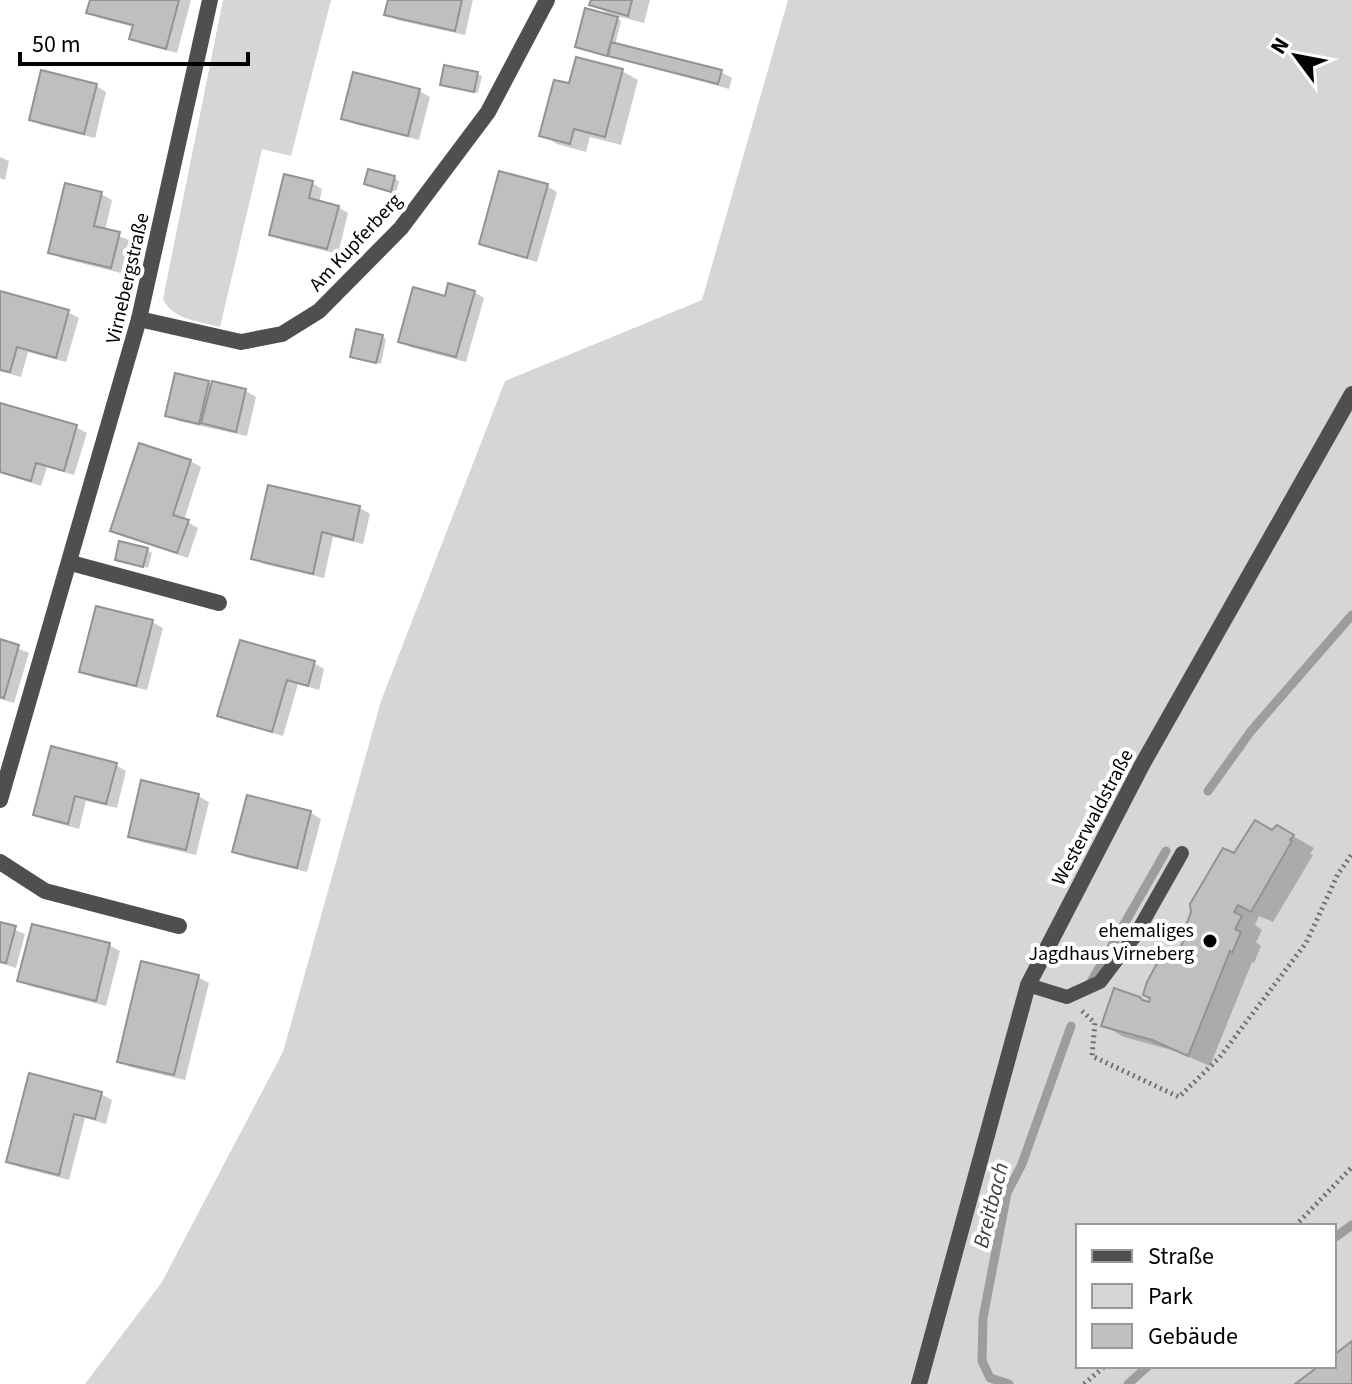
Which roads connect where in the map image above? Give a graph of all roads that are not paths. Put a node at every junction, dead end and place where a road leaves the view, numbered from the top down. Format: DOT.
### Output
graph roads {
  1 [pos="210,0"];
  2 [pos="547,0"];
  3 [pos="139,319"];
  4 [pos="1352,394"];
  5 [pos="71,563"];
  6 [pos="219,603"];
  7 [pos="0,800"];
  8 [pos="1182,853"];
  9 [pos="0,862"];
  10 [pos="179,926"];
  11 [pos="1028,985"];
  12 [pos="919,1384"];
  1 -- 3 [label="street, Virnebergstraße"];
  2 -- 3 [label="street, Am Kupferberg"];
  3 -- 5 [label="street, Virnebergstraße"];
  4 -- 11 [label="street, Westerwaldstraße"];
  5 -- 6 [label="street"];
  5 -- 7 [label="street, Virnebergstraße"];
  8 -- 11 [label="lane"];
  9 -- 10 [label="street"];
  11 -- 12 [label="street, Westerwaldstraße"];
}
